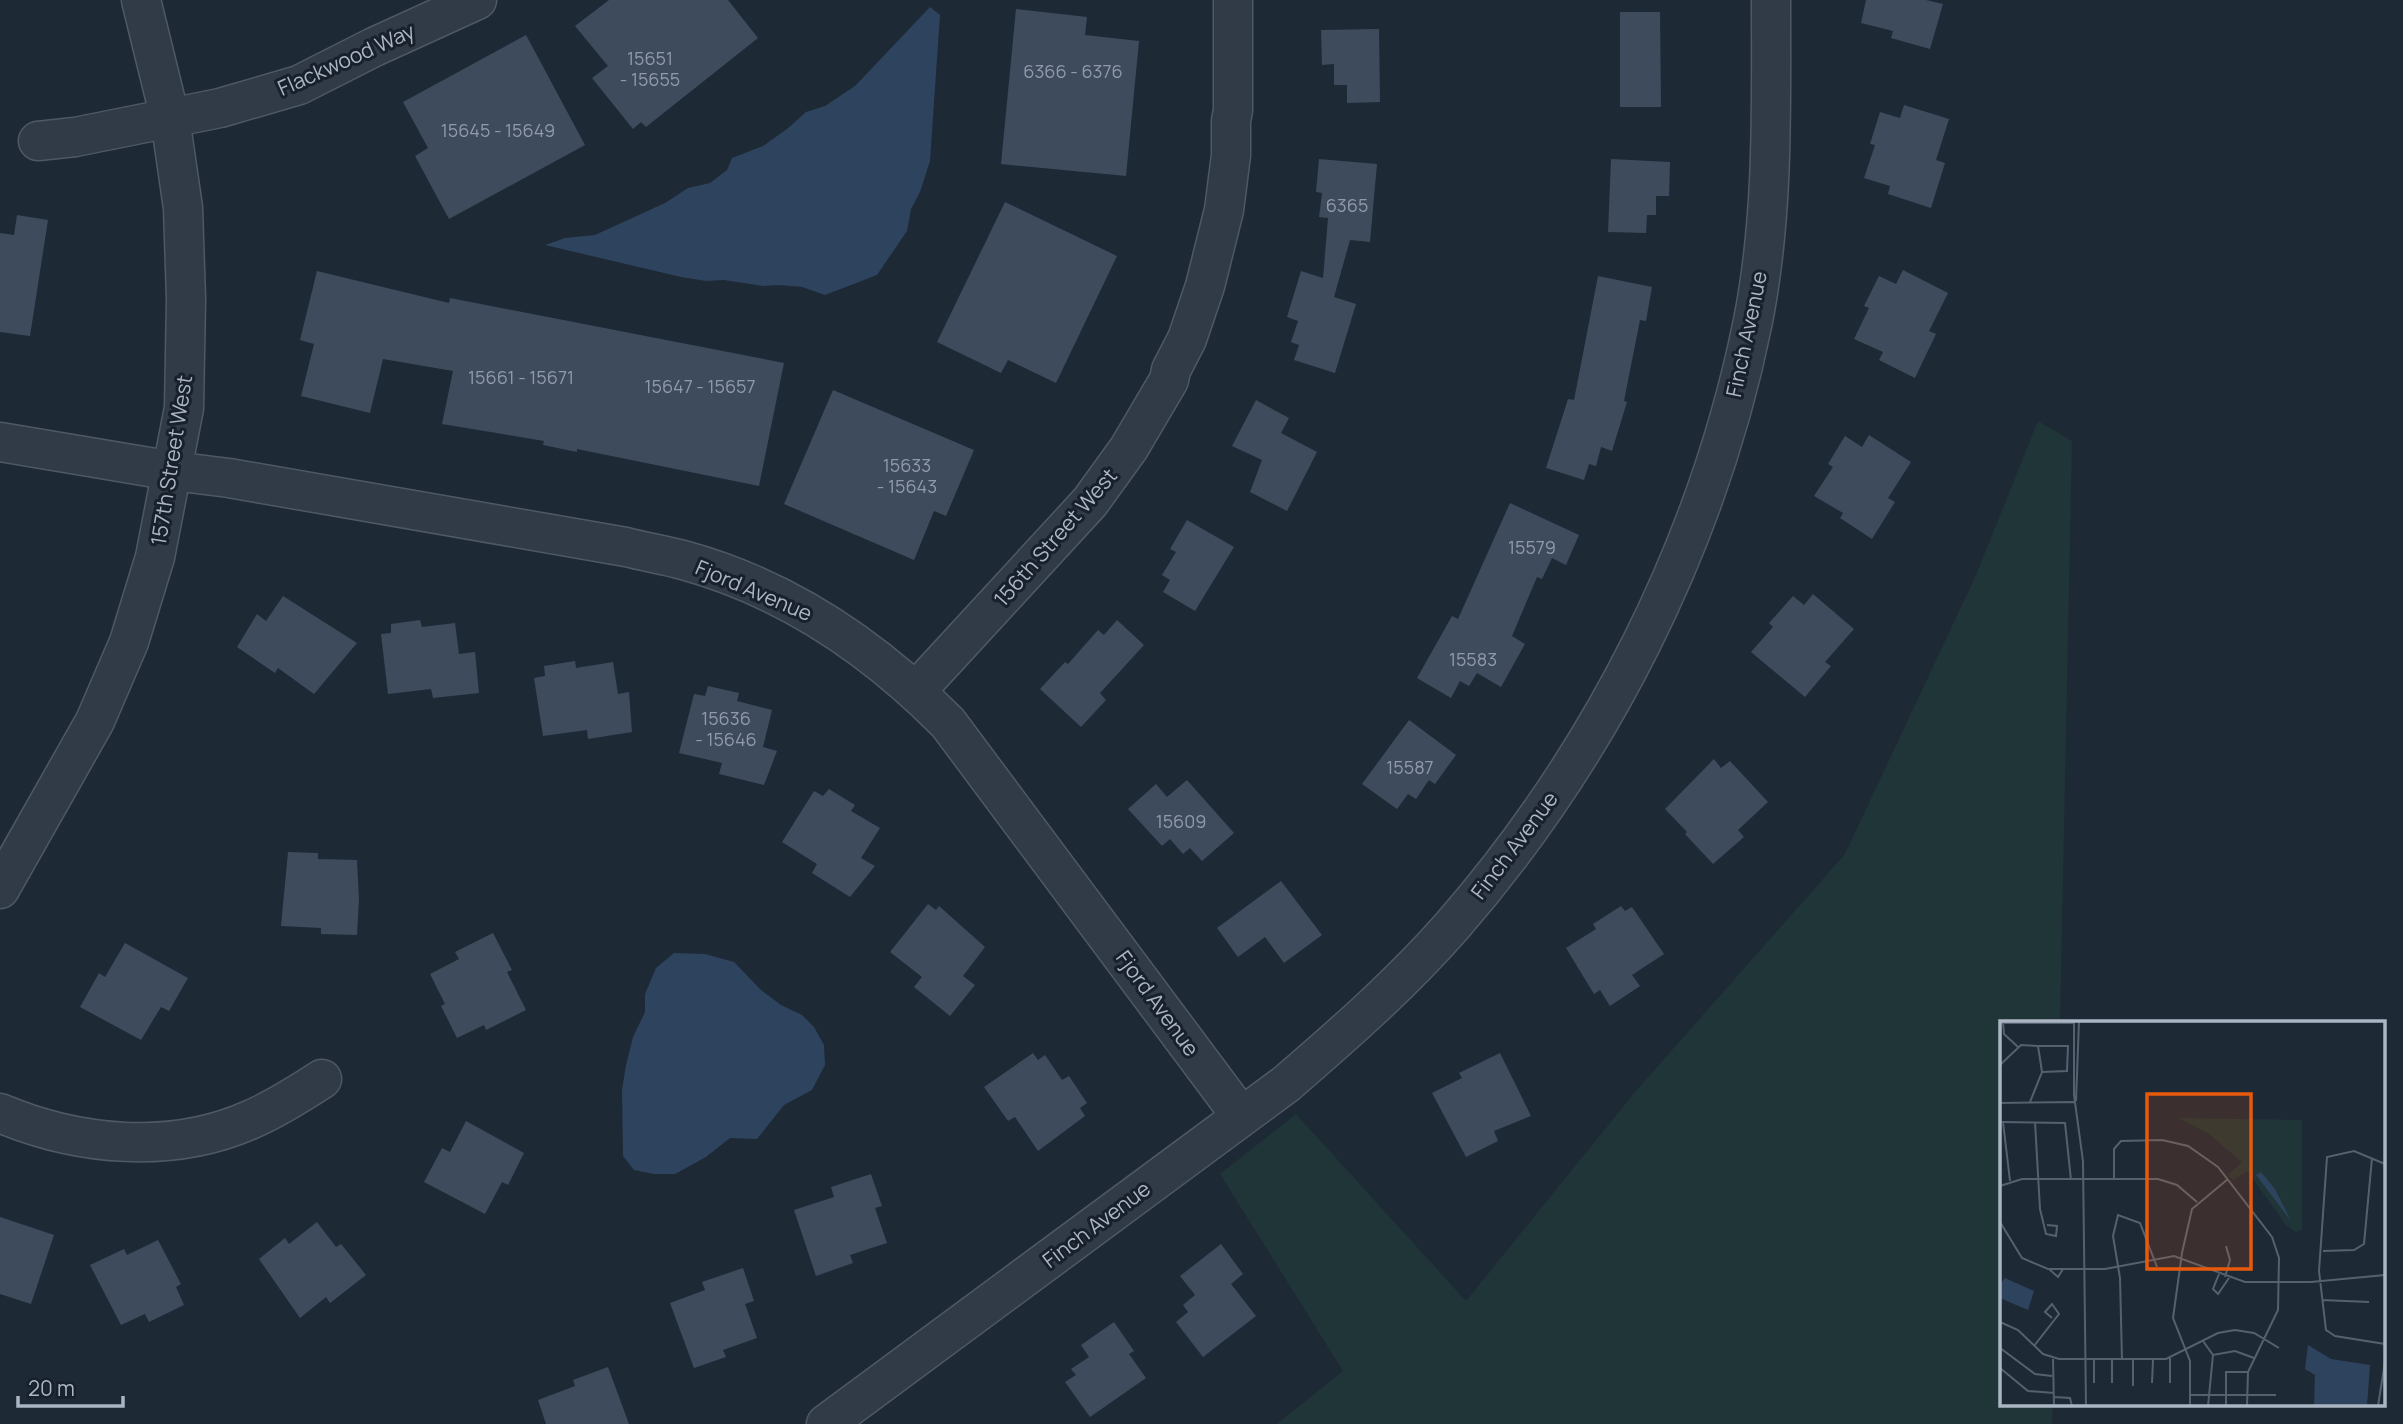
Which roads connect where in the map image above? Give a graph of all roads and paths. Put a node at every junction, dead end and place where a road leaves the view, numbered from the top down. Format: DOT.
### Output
graph roads {
  1 [pos="141,0"];
  2 [pos="477,0"];
  3 [pos="1233,0"];
  4 [pos="1772,0"];
  5 [pos="170,118"];
  6 [pos="38,141"];
  7 [pos="0,442"];
  8 [pos="173,471"];
  9 [pos="916,691"];
  10 [pos="0,889"];
  11 [pos="322,1079"];
  12 [pos="0,1113"];
  13 [pos="1241,1116"];
  14 [pos="826,1424"];
  1 -- 5 [label="street, 157th Street West"];
  2 -- 5 [label="street, Flackwood Way"];
  3 -- 9 [label="street, 156th Street West"];
  4 -- 13 [label="street, Finch Avenue"];
  5 -- 6 [label="street, Flackwood Way"];
  5 -- 8 [label="street, 157th Street West"];
  7 -- 8 [label="street, Fjord Avenue"];
  8 -- 9 [label="street, Fjord Avenue"];
  8 -- 10 [label="street, 157th Street West"];
  9 -- 13 [label="street, Fjord Avenue"];
  11 -- 12 [label="street"];
  13 -- 14 [label="street, Finch Avenue"];
}
